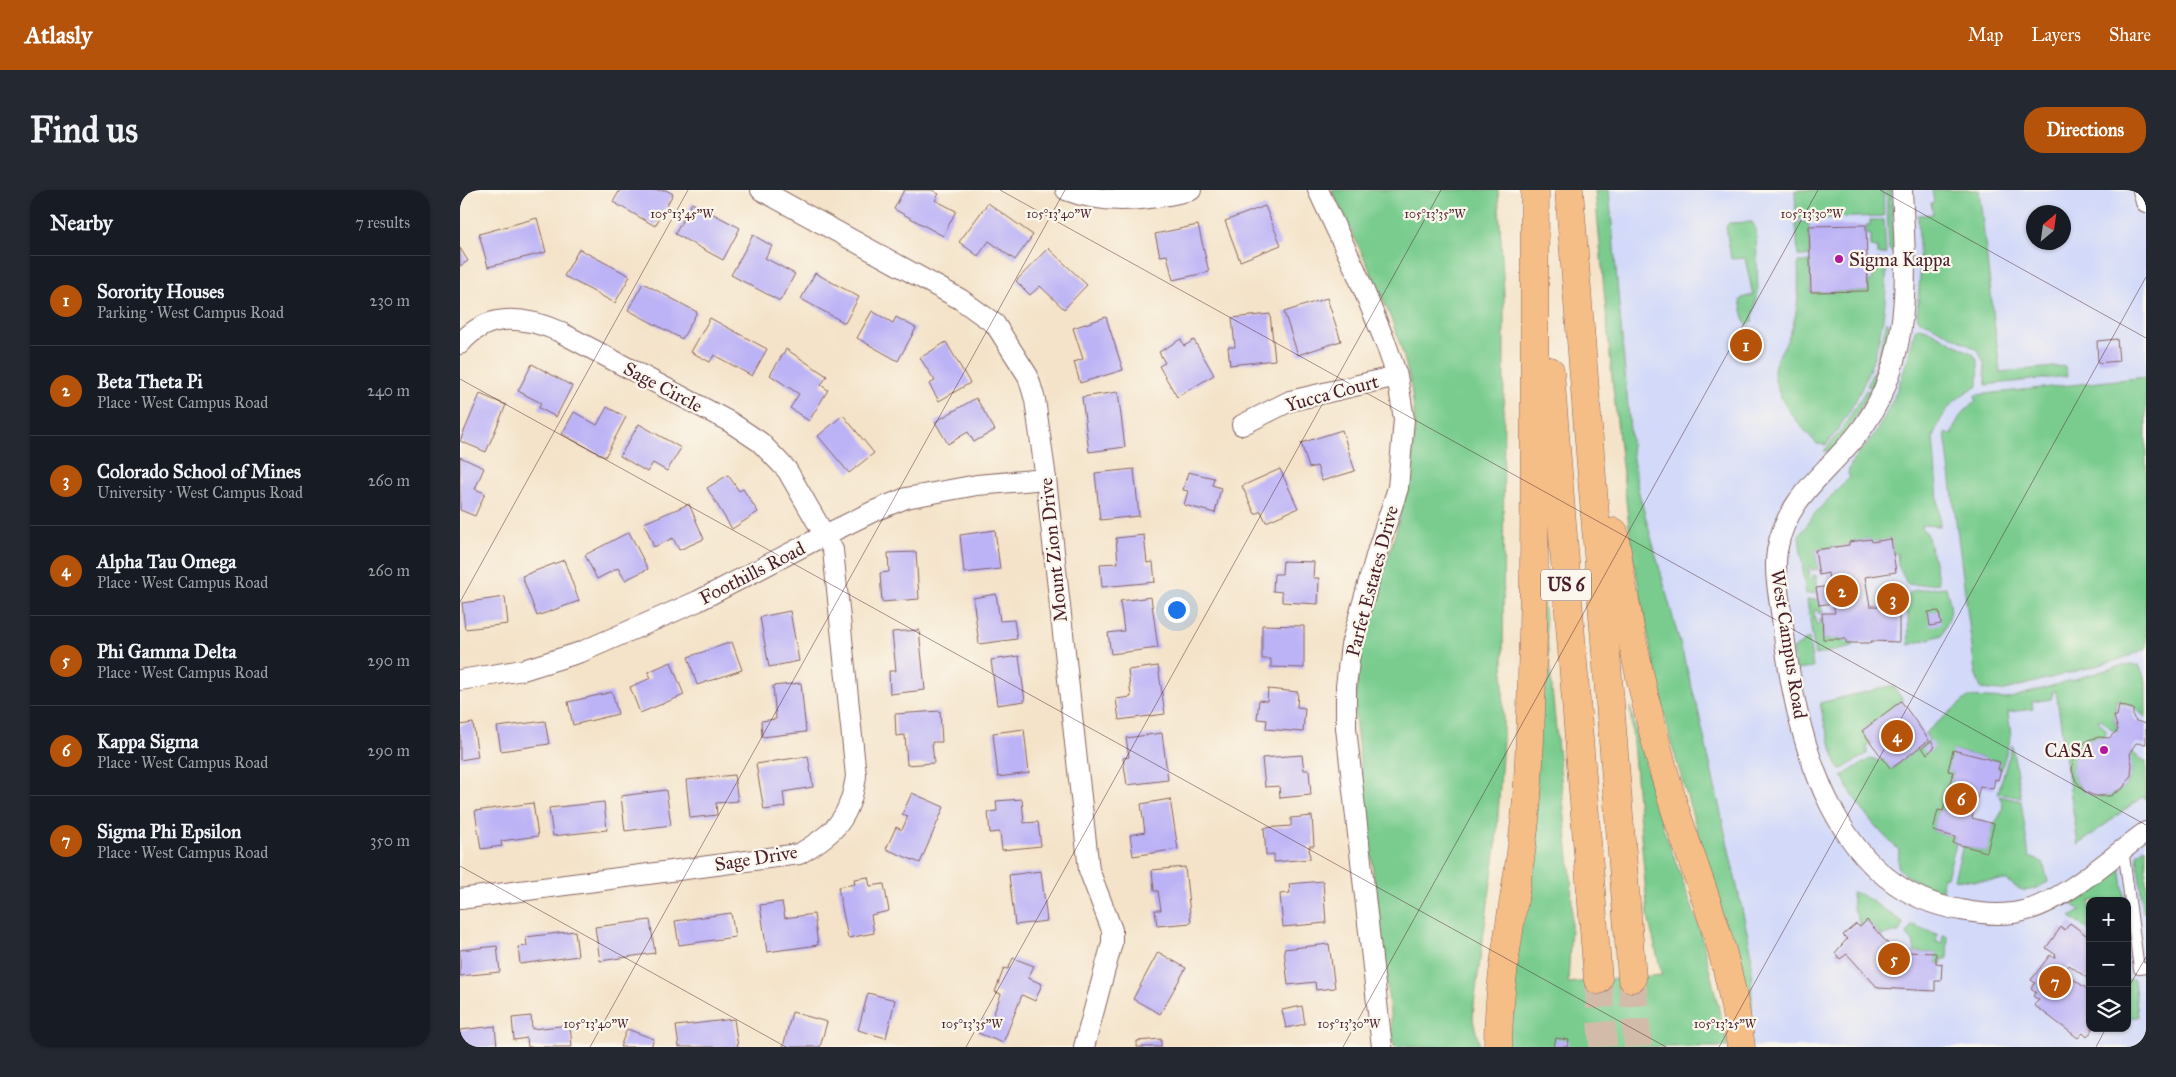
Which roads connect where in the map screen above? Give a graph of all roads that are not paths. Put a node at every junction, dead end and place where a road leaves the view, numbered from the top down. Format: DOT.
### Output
graph roads {
  1 [pos="761,190"];
  2 [pos="1066,190"];
  3 [pos="1191,190"];
  4 [pos="1318,190"];
  5 [pos="1535,190"];
  6 [pos="1569,190"];
  7 [pos="1902,190"];
  8 [pos="2143,190"];
  9 [pos="2146,202"];
  10 [pos="1577,291"];
  11 [pos="460,344"];
  12 [pos="1397,376"];
  13 [pos="1242,425"];
  14 [pos="1046,479"];
  15 [pos="823,536"];
  16 [pos="460,680"];
  17 [pos="2146,832"];
  18 [pos="2123,848"];
  19 [pos="460,899"];
  20 [pos="2146,968"];
  21 [pos="1632,978"];
  22 [pos="1598,980"];
  23 [pos="1084,1047"];
  24 [pos="1382,1047"];
  25 [pos="1498,1047"];
  26 [pos="1741,1047"];
  1 -- 14 [label="street, Mount Zion Drive"];
  2 -- 3 [label="street"];
  4 -- 12 [label="street, Parfet Estates Drive"];
  5 -- 22 [label="highway, US 6"];
  5 -- 25 [label="highway"];
  6 -- 10 [label="highway, US 6"];
  7 -- 18 [label="street, West Campus Road"];
  8 -- 9 [label="street"];
  10 -- 21 [label="highway, US 6"];
  10 -- 26 [label="highway"];
  11 -- 15 [label="street, Sage Circle"];
  12 -- 13 [label="street, Yucca Court"];
  12 -- 24 [label="street, Parfet Estates Drive"];
  14 -- 15 [label="street, Foothills Road"];
  14 -- 23 [label="street, Mount Zion Drive"];
  15 -- 16 [label="street, Foothills Road"];
  15 -- 19 [label="street, Sage Drive"];
  17 -- 18 [label="street, West Campus Road"];
  18 -- 20 [label="lane"];
}
